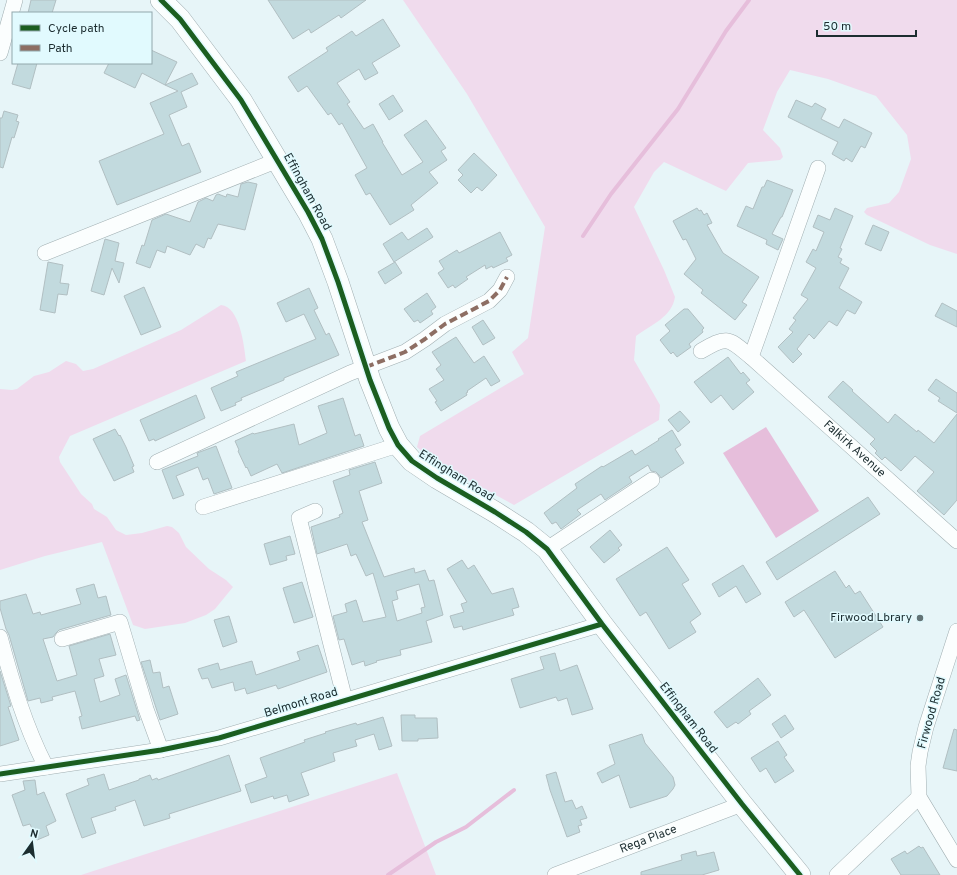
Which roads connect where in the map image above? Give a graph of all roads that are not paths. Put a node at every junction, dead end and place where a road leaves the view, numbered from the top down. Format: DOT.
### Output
graph roads {
  1 [pos="15,0"];
  2 [pos="161,0"];
  3 [pos="0,53"];
  4 [pos="278,160"];
  5 [pos="818,168"];
  6 [pos="45,253"];
  7 [pos="507,277"];
  8 [pos="701,351"];
  9 [pos="751,356"];
  10 [pos="366,367"];
  11 [pos="398,445"];
  12 [pos="157,462"];
  13 [pos="652,480"];
  14 [pos="203,507"];
  15 [pos="315,511"];
  16 [pos="957,541"];
  17 [pos="547,549"];
  18 [pos="602,624"];
  19 [pos="957,631"];
  20 [pos="0,637"];
  21 [pos="62,639"];
  22 [pos="345,700"];
  23 [pos="160,750"];
  24 [pos="46,767"];
  25 [pos="0,774"];
  26 [pos="919,797"];
  27 [pos="742,804"];
  28 [pos="957,860"];
  29 [pos="554,875"];
  30 [pos="800,875"];
  31 [pos="836,875"];
  1 -- 3 [label="street"];
  2 -- 4 [label="street, Effingham Road"];
  4 -- 6 [label="street"];
  4 -- 10 [label="street, Effingham Road"];
  5 -- 9 [label="street"];
  7 -- 10 [label="street"];
  8 -- 9 [label="street, Falkirk Avenue"];
  9 -- 16 [label="street, Falkirk Avenue"];
  10 -- 11 [label="street, Effingham Road"];
  10 -- 12 [label="street"];
  11 -- 14 [label="street"];
  11 -- 17 [label="street, Effingham Road"];
  13 -- 17 [label="street"];
  15 -- 22 [label="street"];
  17 -- 18 [label="street, Effingham Road"];
  18 -- 22 [label="street, Belmont Road"];
  18 -- 27 [label="street, Effingham Road"];
  19 -- 26 [label="street, Firwood Road"];
  20 -- 24 [label="street"];
  21 -- 23 [label="street"];
  22 -- 23 [label="street, Belmont Road"];
  23 -- 24 [label="street, Belmont Road"];
  24 -- 25 [label="street, Belmont Road"];
  26 -- 28 [label="street"];
  26 -- 31 [label="street"];
  27 -- 29 [label="street, Rega Place"];
  27 -- 30 [label="street, Effingham Road"];
}
